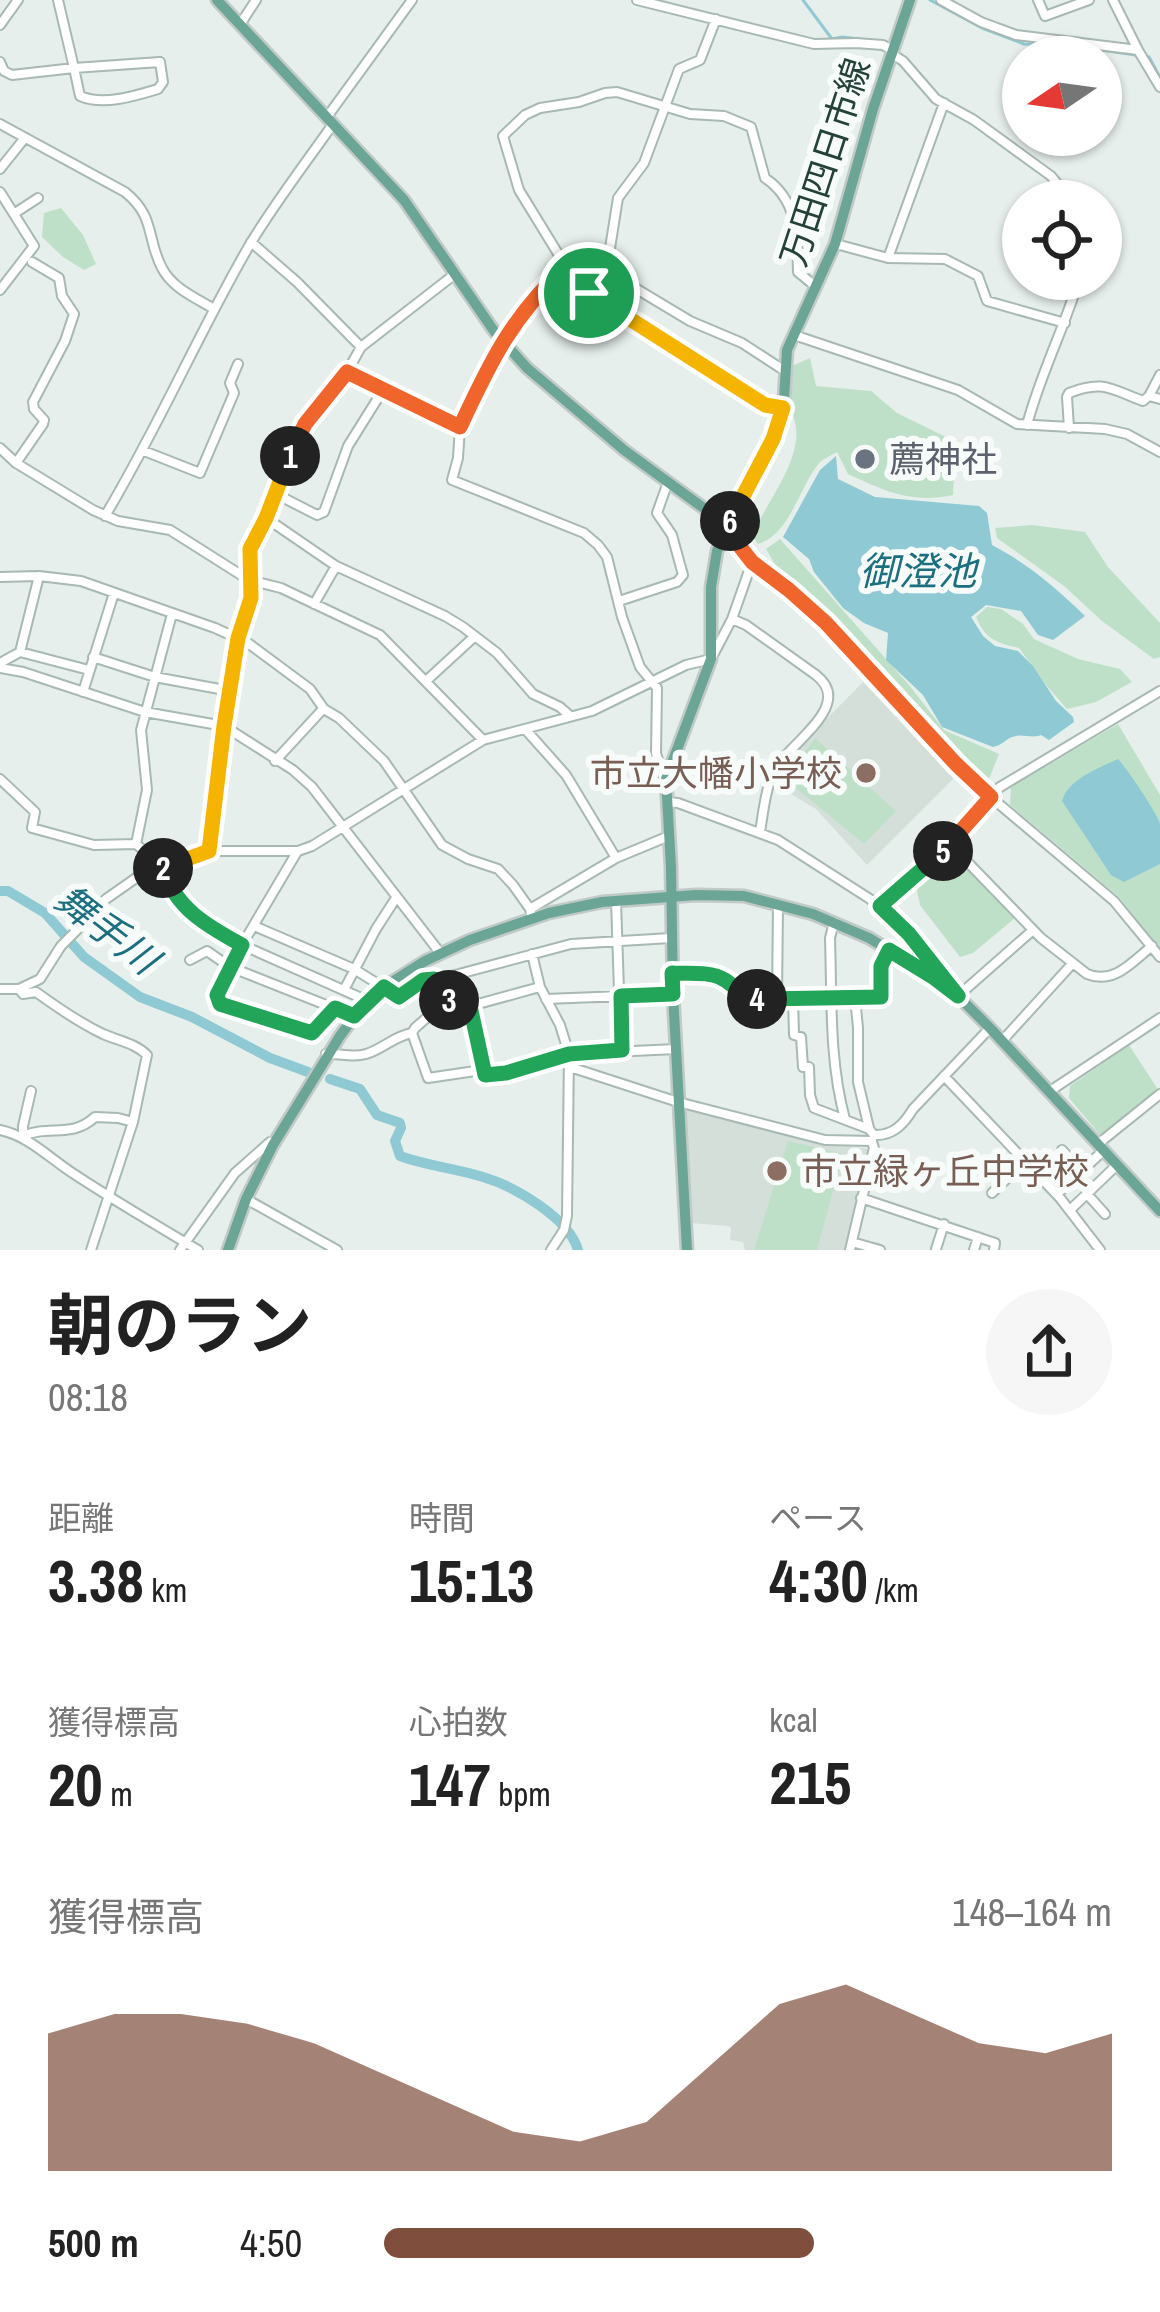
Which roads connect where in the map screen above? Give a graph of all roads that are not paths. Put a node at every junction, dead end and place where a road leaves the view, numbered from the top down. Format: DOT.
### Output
graph roads {
  1 [pos="18,0"];
  2 [pos="58,0"];
  3 [pos="217,0"];
  4 [pos="256,0"];
  5 [pos="412,0"];
  6 [pos="637,0"];
  7 [pos="910,0"];
  8 [pos="941,0"];
  9 [pos="1038,0"];
  10 [pos="1089,0"];
  11 [pos="1113,0"];
  12 [pos="716,20"];
  13 [pos="241,23"];
  14 [pos="0,25"];
  15 [pos="1138,50"];
  16 [pos="892,52"];
  17 [pos="0,62"];
  18 [pos="74,68"];
  19 [pos="1160,86"];
  20 [pos="944,103"];
  21 [pos="666,108"];
  22 [pos="330,120"];
  23 [pos="0,124"];
  24 [pos="24,140"];
  25 [pos="0,169"];
  26 [pos="1054,180"];
  27 [pos="0,192"];
  28 [pos="38,197"];
  29 [pos="15,213"];
  30 [pos="251,242"];
  31 [pos="835,244"];
  32 [pos="888,258"];
  33 [pos="32,262"];
  34 [pos="569,263"];
  35 [pos="455,274"];
  36 [pos="816,286"];
  37 [pos="0,290"];
  38 [pos="1073,300"];
  39 [pos="214,309"];
  40 [pos="1066,323"];
  41 [pos="792,335"];
  42 [pos="502,341"];
  43 [pos="361,347"];
  44 [pos="238,364"];
  45 [pos="784,371"];
  46 [pos="347,372"];
  47 [pos="1160,375"];
  48 [pos="383,390"];
  49 [pos="1149,396"];
  50 [pos="1160,399"];
  51 [pos="783,408"];
  52 [pos="1027,425"];
  53 [pos="460,427"];
  54 [pos="1069,428"];
  55 [pos="0,448"];
  56 [pos="144,451"];
  57 [pos="1160,452"];
  58 [pos="16,463"];
  59 [pos="668,482"];
  60 [pos="275,494"];
  61 [pos="105,515"];
  62 [pos="266,518"];
  63 [pos="727,530"];
  64 [pos="752,562"];
  65 [pos="336,566"];
  66 [pos="39,576"];
  67 [pos="0,577"];
  68 [pos="249,580"];
  69 [pos="114,592"];
  70 [pos="619,602"];
  71 [pos="314,604"];
  72 [pos="172,614"];
  73 [pos="732,619"];
  74 [pos="475,636"];
  75 [pos="238,638"];
  76 [pos="20,652"];
  77 [pos="94,657"];
  78 [pos="711,659"];
  79 [pos="0,665"];
  80 [pos="89,670"];
  81 [pos="155,677"];
  82 [pos="652,680"];
  83 [pos="426,681"];
  84 [pos="230,691"];
  85 [pos="1160,691"];
  86 [pos="83,692"];
  87 [pos="324,709"];
  88 [pos="146,712"];
  89 [pos="572,717"];
  90 [pos="224,726"];
  91 [pos="525,729"];
  92 [pos="484,740"];
  93 [pos="275,760"];
  94 [pos="0,778"];
  95 [pos="665,785"];
  96 [pos="403,791"];
  97 [pos="991,797"];
  98 [pos="667,802"];
  99 [pos="344,827"];
  100 [pos="760,832"];
  101 [pos="668,836"];
  102 [pos="136,844"];
  103 [pos="950,844"];
  104 [pos="209,851"];
  105 [pos="298,851"];
  106 [pos="616,858"];
  107 [pos="163,868"];
  108 [pos="672,897"];
  109 [pos="396,898"];
  110 [pos="616,901"];
  111 [pos="778,903"];
  112 [pos="880,906"];
  113 [pos="531,913"];
  114 [pos="833,922"];
  115 [pos="254,926"];
  116 [pos="1033,930"];
  117 [pos="671,938"];
  118 [pos="619,941"];
  119 [pos="242,945"];
  120 [pos="1152,946"];
  121 [pos="889,950"];
  122 [pos="441,954"];
  123 [pos="532,954"];
  124 [pos="1160,957"];
  125 [pos="190,960"];
  126 [pos="1072,964"];
  127 [pos="230,968"];
  128 [pos="354,969"];
  129 [pos="672,973"];
  130 [pos="434,979"];
  131 [pos="384,987"];
  132 [pos="540,987"];
  133 [pos="0,989"];
  134 [pos="19,989"];
  135 [pos="344,990"];
  136 [pos="673,994"];
  137 [pos="621,996"];
  138 [pos="832,996"];
  139 [pos="958,996"];
  140 [pos="855,997"];
  141 [pos="794,998"];
  142 [pos="448,999"];
  143 [pos="546,999"];
  144 [pos="777,999"];
  145 [pos="368,1001"];
  146 [pos="470,1006"];
  147 [pos="335,1008"];
  148 [pos="354,1016"];
  149 [pos="1160,1018"];
  150 [pos="990,1028"];
  151 [pos="412,1033"];
  152 [pos="1002,1041"];
  153 [pos="676,1048"];
  154 [pos="622,1050"];
  155 [pos="329,1053"];
  156 [pos="569,1054"];
  157 [pos="570,1067"];
  158 [pos="482,1070"];
  159 [pos="944,1076"];
  160 [pos="31,1091"];
  161 [pos="1050,1091"];
  162 [pos="1160,1094"];
  163 [pos="678,1102"];
  164 [pos="845,1119"];
  165 [pos="133,1123"];
  166 [pos="0,1130"];
  167 [pos="872,1135"];
  168 [pos="23,1136"];
  169 [pos="1101,1147"];
  170 [pos="1062,1150"];
  171 [pos="1025,1161"];
  172 [pos="1117,1165"];
  173 [pos="1082,1171"];
  174 [pos="992,1193"];
  175 [pos="1057,1194"];
  176 [pos="1087,1194"];
  177 [pos="110,1197"];
  178 [pos="861,1198"];
  179 [pos="246,1199"];
  180 [pos="1070,1210"];
  181 [pos="1160,1211"];
  182 [pos="1105,1214"];
  183 [pos="944,1224"];
  184 [pos="978,1237"];
  185 [pos="183,1246"];
  186 [pos="851,1246"];
  187 [pos="936,1249"];
  188 [pos="91,1250"];
  189 [pos="199,1250"];
  190 [pos="228,1250"];
  191 [pos="337,1250"];
  192 [pos="551,1250"];
  193 [pos="687,1250"];
  194 [pos="880,1250"];
  195 [pos="974,1250"];
  196 [pos="994,1250"];
  197 [pos="1100,1250"];
  1 -- 14 [label="street"];
  2 -- 18 [label="street"];
  3 -- 13 [label="main road"];
  4 -- 13 [label="street"];
  5 -- 22 [label="street"];
  6 -- 12 [label="street"];
  7 -- 16 [label="main road, 万田四日市線"];
  8 -- 15 [label="street"];
  9 -- 10 [label="street"];
  11 -- 15 [label="street"];
  12 -- 16 [label="street"];
  12 -- 21 [label="street"];
  13 -- 22 [label="main road"];
  15 -- 19 [label="street"];
  16 -- 20 [label="street"];
  16 -- 31 [label="main road, 万田四日市線"];
  17 -- 18 [label="street"];
  18 -- 18 [label="street"];
  20 -- 26 [label="street"];
  20 -- 32 [label="street"];
  21 -- 34 [label="street"];
  21 -- 34 [label="street"];
  21 -- 36 [label="street"];
  22 -- 30 [label="street"];
  22 -- 35 [label="main road"];
  23 -- 24 [label="street"];
  24 -- 25 [label="street"];
  24 -- 39 [label="street"];
  27 -- 29 [label="street"];
  28 -- 29 [label="street"];
  29 -- 37 [label="street"];
  30 -- 39 [label="street"];
  30 -- 43 [label="street"];
  31 -- 32 [label="street"];
  31 -- 36 [label="main road, 万田四日市線"];
  32 -- 40 [label="street"];
  33 -- 58 [label="street"];
  34 -- 42 [label="street"];
  34 -- 45 [label="street"];
  34 -- 51 [label="street"];
  35 -- 42 [label="main road"];
  35 -- 43 [label="street"];
  36 -- 41 [label="main road, 万田四日市線"];
  38 -- 40 [label="street"];
  39 -- 56 [label="street"];
  40 -- 52 [label="street"];
  41 -- 45 [label="main road, 万田四日市線"];
  41 -- 52 [label="street"];
  42 -- 53 [label="street"];
  42 -- 59 [label="main road"];
  43 -- 46 [label="street"];
  44 -- 56 [label="street"];
  45 -- 51 [label="main road, 万田四日市線"];
  46 -- 48 [label="street"];
  46 -- 60 [label="street"];
  47 -- 49 [label="street"];
  48 -- 53 [label="street"];
  48 -- 60 [label="street"];
  49 -- 50 [label="street"];
  49 -- 54 [label="street"];
  51 -- 63 [label="main road, 万田四日市線"];
  52 -- 54 [label="street"];
  53 -- 70 [label="street"];
  54 -- 57 [label="street"];
  55 -- 58 [label="street"];
  56 -- 61 [label="street"];
  58 -- 61 [label="street"];
  59 -- 63 [label="main road"];
  59 -- 70 [label="street"];
  60 -- 62 [label="street"];
  61 -- 68 [label="street"];
  62 -- 65 [label="street"];
  62 -- 68 [label="street"];
  63 -- 64 [label="street"];
  63 -- 78 [label="main road, 万田四日市線"];
  64 -- 73 [label="street"];
  64 -- 97 [label="street"];
  65 -- 71 [label="street"];
  65 -- 74 [label="street"];
  66 -- 67 [label="street"];
  66 -- 69 [label="street"];
  66 -- 76 [label="street"];
  68 -- 71 [label="street"];
  68 -- 75 [label="street"];
  69 -- 72 [label="street"];
  69 -- 77 [label="street"];
  70 -- 82 [label="street"];
  71 -- 83 [label="street"];
  72 -- 75 [label="street"];
  72 -- 81 [label="street"];
  73 -- 78 [label="street"];
  73 -- 100 [label="street"];
  74 -- 83 [label="street"];
  74 -- 89 [label="street"];
  75 -- 84 [label="street"];
  75 -- 87 [label="street"];
  76 -- 79 [label="street"];
  76 -- 80 [label="street"];
  77 -- 80 [label="street"];
  77 -- 81 [label="street"];
  78 -- 82 [label="street"];
  78 -- 95 [label="main road, 万田四日市線"];
  79 -- 86 [label="street"];
  80 -- 86 [label="street"];
  81 -- 84 [label="street"];
  81 -- 88 [label="street"];
  82 -- 89 [label="street"];
  82 -- 95 [label="street"];
  83 -- 92 [label="street"];
  84 -- 90 [label="street"];
  85 -- 97 [label="street"];
  86 -- 88 [label="street"];
  87 -- 93 [label="street"];
  87 -- 96 [label="street"];
  88 -- 90 [label="street"];
  88 -- 102 [label="street"];
  89 -- 91 [label="street"];
  90 -- 93 [label="street"];
  90 -- 104 [label="street"];
  91 -- 92 [label="street"];
  91 -- 106 [label="street"];
  92 -- 96 [label="street"];
  93 -- 99 [label="street"];
  94 -- 102 [label="street"];
  95 -- 98 [label="main road, 万田四日市線"];
  96 -- 99 [label="street"];
  96 -- 113 [label="street"];
  97 -- 103 [label="street"];
  97 -- 120 [label="street"];
  98 -- 100 [label="street"];
  98 -- 101 [label="main road, 万田四日市線"];
  99 -- 105 [label="street"];
  99 -- 109 [label="street"];
  100 -- 112 [label="street"];
  101 -- 106 [label="street"];
  101 -- 108 [label="main road, 万田四日市線"];
  102 -- 107 [label="street"];
  103 -- 112 [label="street"];
  103 -- 116 [label="street"];
  104 -- 105 [label="street"];
  104 -- 107 [label="street"];
  105 -- 115 [label="street"];
  106 -- 113 [label="street"];
  107 -- 119 [label="street"];
  107 -- 134 [label="street"];
  108 -- 110 [label="main road"];
  108 -- 111 [label="main road"];
  108 -- 117 [label="main road, 万田四日市線"];
  109 -- 122 [label="street"];
  109 -- 128 [label="street"];
  110 -- 113 [label="main road"];
  110 -- 118 [label="street"];
  111 -- 114 [label="main road"];
  111 -- 144 [label="street"];
  112 -- 139 [label="street"];
  113 -- 122 [label="main road"];
  114 -- 121 [label="main road"];
  114 -- 138 [label="street"];
  115 -- 119 [label="street"];
  115 -- 128 [label="street"];
  116 -- 126 [label="street"];
  116 -- 139 [label="street"];
  117 -- 118 [label="street"];
  117 -- 129 [label="main road, 万田四日市線"];
  118 -- 123 [label="street"];
  118 -- 137 [label="street"];
  119 -- 127 [label="street"];
  119 -- 135 [label="street"];
  120 -- 124 [label="street"];
  120 -- 126 [label="street"];
  121 -- 139 [label="main road"];
  121 -- 140 [label="street"];
  122 -- 131 [label="main road"];
  123 -- 130 [label="street"];
  123 -- 132 [label="street"];
  125 -- 127 [label="street"];
  126 -- 152 [label="street"];
  127 -- 147 [label="street"];
  127 -- 147 [label="street"];
  128 -- 131 [label="street"];
  128 -- 135 [label="street"];
  129 -- 136 [label="main road, 万田四日市線"];
  129 -- 144 [label="street"];
  130 -- 131 [label="street"];
  130 -- 142 [label="street"];
  131 -- 145 [label="main road"];
  132 -- 143 [label="street"];
  132 -- 146 [label="street"];
  133 -- 134 [label="street"];
  134 -- 165 [label="street"];
  135 -- 145 [label="street"];
  136 -- 137 [label="street"];
  136 -- 153 [label="main road, 万田四日市線"];
  137 -- 143 [label="street"];
  137 -- 154 [label="street"];
  138 -- 140 [label="street"];
  138 -- 141 [label="street"];
  138 -- 164 [label="street"];
  139 -- 150 [label="main road"];
  140 -- 167 [label="street"];
  141 -- 144 [label="street"];
  141 -- 164 [label="street"];
  142 -- 146 [label="street"];
  142 -- 151 [label="street"];
  143 -- 156 [label="street"];
  145 -- 148 [label="main road"];
  146 -- 158 [label="street"];
  147 -- 148 [label="street"];
  148 -- 155 [label="main road"];
  149 -- 161 [label="street"];
  150 -- 152 [label="main road"];
  150 -- 159 [label="street"];
  151 -- 155 [label="street"];
  151 -- 158 [label="street"];
  152 -- 161 [label="main road"];
  153 -- 154 [label="street"];
  153 -- 163 [label="main road, 万田四日市線"];
  154 -- 156 [label="street"];
  155 -- 179 [label="main road"];
  155 -- 185 [label="street"];
  156 -- 157 [label="street"];
  156 -- 158 [label="street"];
  157 -- 163 [label="street"];
  157 -- 192 [label="street"];
  159 -- 167 [label="street"];
  159 -- 171 [label="street"];
  160 -- 168 [label="street"];
  161 -- 169 [label="main road"];
  162 -- 169 [label="street"];
  163 -- 167 [label="street"];
  163 -- 193 [label="main road, 万田四日市線"];
  164 -- 167 [label="street"];
  165 -- 168 [label="street"];
  165 -- 177 [label="street"];
  166 -- 168 [label="street"];
  167 -- 178 [label="street"];
  168 -- 177 [label="street"];
  169 -- 172 [label="main road"];
  169 -- 173 [label="street"];
  170 -- 173 [label="street"];
  171 -- 174 [label="street"];
  171 -- 175 [label="street"];
  172 -- 176 [label="street"];
  172 -- 181 [label="main road"];
  173 -- 175 [label="street"];
  175 -- 180 [label="street"];
  176 -- 180 [label="street"];
  176 -- 182 [label="street"];
  177 -- 185 [label="street"];
  177 -- 188 [label="street"];
  178 -- 183 [label="street"];
  178 -- 186 [label="street"];
  179 -- 190 [label="main road"];
  179 -- 191 [label="street"];
  180 -- 197 [label="street"];
  183 -- 184 [label="street"];
  183 -- 187 [label="street"];
  184 -- 195 [label="street"];
  184 -- 196 [label="street"];
  185 -- 189 [label="street"];
  186 -- 194 [label="street"];
}
